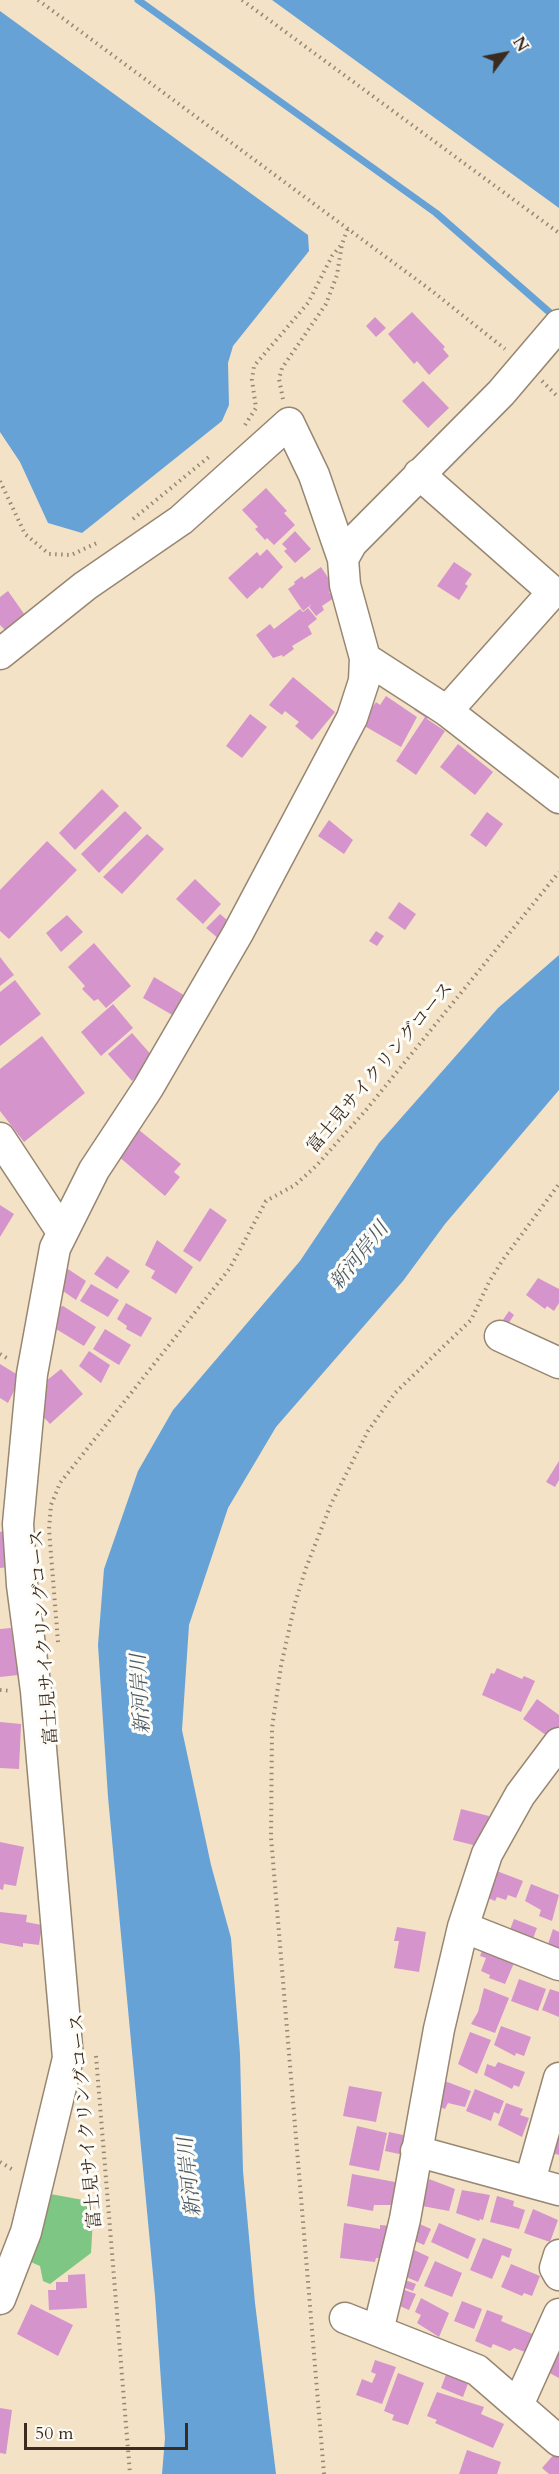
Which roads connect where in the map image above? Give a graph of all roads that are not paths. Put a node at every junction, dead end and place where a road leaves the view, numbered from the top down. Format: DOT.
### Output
graph roads {
  1 [pos="559,325"];
  2 [pos="419,474"];
  3 [pos="343,559"];
  4 [pos="0,654"];
  5 [pos="365,657"];
  6 [pos="447,711"];
  7 [pos="559,798"];
  8 [pos="0,1138"];
  9 [pos="62,1232"];
  10 [pos="500,1336"];
  11 [pos="559,1363"];
  12 [pos="9,1523"];
  13 [pos="11,1585"];
  14 [pos="559,1743"];
  15 [pos="463,1927"];
  16 [pos="559,1965"];
  17 [pos="559,2078"];
  18 [pos="416,2151"];
  19 [pos="530,2181"];
  20 [pos="559,2190"];
  21 [pos="559,2254"];
  22 [pos="559,2275"];
  23 [pos="0,2299"];
  24 [pos="559,2314"];
  25 [pos="345,2318"];
  26 [pos="378,2331"];
  27 [pos="518,2405"];
  28 [pos="559,2441"];
  1 -- 2 [label="street"];
  2 -- 3 [label="street"];
  2 -- 6 [label="street"];
  3 -- 4 [label="street"];
  3 -- 5 [label="street"];
  5 -- 6 [label="street"];
  5 -- 9 [label="street"];
  6 -- 7 [label="street"];
  8 -- 9 [label="street"];
  9 -- 12 [label="street"];
  10 -- 11 [label="street"];
  12 -- 13 [label="street"];
  13 -- 23 [label="street"];
  14 -- 15 [label="street"];
  15 -- 16 [label="street"];
  15 -- 18 [label="street"];
  17 -- 19 [label="street"];
  18 -- 19 [label="street"];
  18 -- 26 [label="street"];
  19 -- 20 [label="street"];
  21 -- 22 [label="street"];
  24 -- 27 [label="street"];
  25 -- 26 [label="street"];
  26 -- 27 [label="street"];
  27 -- 28 [label="street"];
}
